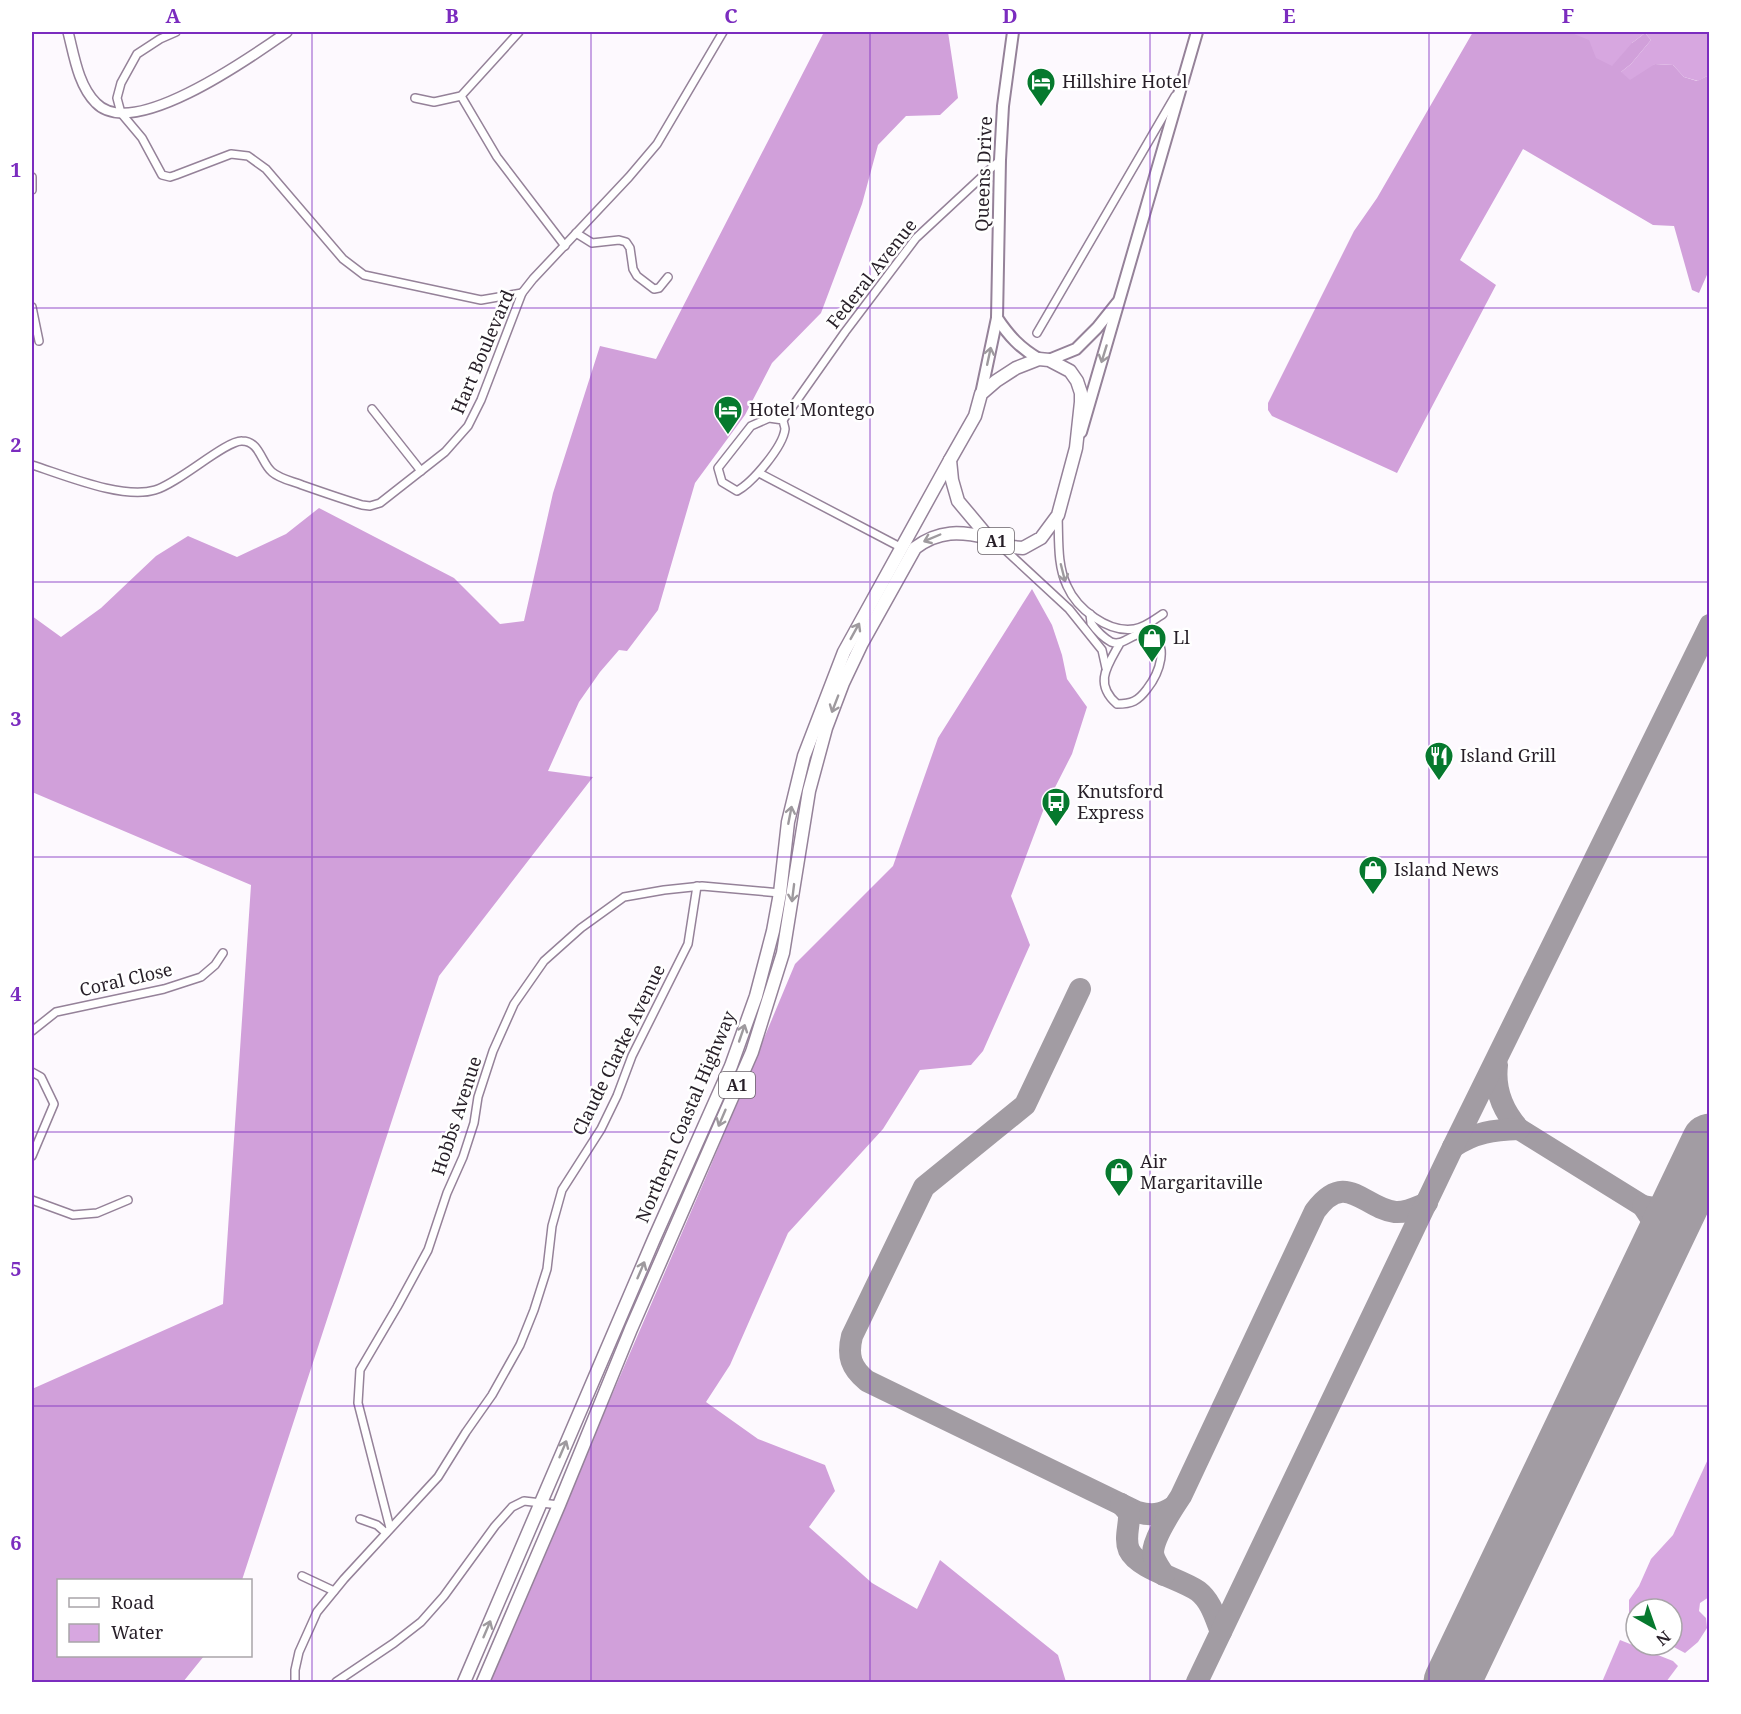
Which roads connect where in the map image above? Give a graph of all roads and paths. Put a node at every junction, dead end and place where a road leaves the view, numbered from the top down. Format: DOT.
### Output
graph roads {
  1 [pos="68,32"];
  2 [pos="176,32"];
  3 [pos="287,32"];
  4 [pos="519,32"];
  5 [pos="723,32"];
  6 [pos="1013,32"];
  7 [pos="1197,32"];
  8 [pos="1184,80"];
  9 [pos="461,96"];
  10 [pos="415,98"];
  11 [pos="121,113"];
  12 [pos="1000,160"];
  13 [pos="32,177"];
  14 [pos="32,190"];
  15 [pos="576,233"];
  16 [pos="565,246"];
  17 [pos="668,277"];
  18 [pos="522,293"];
  19 [pos="1121,298"];
  20 [pos="32,307"];
  21 [pos="997,318"];
  22 [pos="1037,333"];
  23 [pos="39,341"];
  24 [pos="1044,359"];
  25 [pos="981,394"];
  26 [pos="372,409"];
  27 [pos="783,420"];
  28 [pos="1076,448"];
  29 [pos="950,460"];
  30 [pos="32,465"];
  31 [pos="422,471"];
  32 [pos="759,473"];
  33 [pos="1058,514"];
  34 [pos="991,540"];
  35 [pos="902,548"];
  36 [pos="1090,614"];
  37 [pos="1162,614"];
  38 [pos="1120,643"];
  39 [pos="1106,668"];
  40 [pos="697,886"];
  41 [pos="780,893"];
  42 [pos="223,953"];
  43 [pos="32,1031"];
  44 [pos="32,1072"];
  45 [pos="32,1156"];
  46 [pos="32,1200"];
  47 [pos="128,1200"];
  48 [pos="541,1502"];
  49 [pos="559,1505"];
  50 [pos="360,1519"];
  51 [pos="388,1530"];
  52 [pos="302,1576"];
  53 [pos="334,1591"];
  54 [pos="295,1683"];
  55 [pos="336,1683"];
  56 [pos="464,1683"];
  57 [pos="483,1683"];
  1 -- 11 [label="street"];
  2 -- 11 [label="street"];
  3 -- 11 [label="street"];
  4 -- 9 [label="street"];
  5 -- 15 [label="street, Hart Boulevard"];
  6 -- 12 [label="main road, Queens Drive / A1"];
  7 -- 8 [label="main road"];
  8 -- 19 [label="main road"];
  8 -- 22 [label="street"];
  9 -- 10 [label="street"];
  9 -- 16 [label="street"];
  11 -- 18 [label="street"];
  12 -- 21 [label="main road, Queens Drive / A1"];
  12 -- 27 [label="street, Federal Avenue"];
  13 -- 14 [label="street"];
  15 -- 16 [label="street, Hart Boulevard"];
  15 -- 17 [label="street"];
  16 -- 18 [label="street, Hart Boulevard"];
  18 -- 31 [label="street, Hart Boulevard"];
  19 -- 24 [label="main road"];
  19 -- 28 [label="main road, one-way"];
  20 -- 23 [label="street"];
  21 -- 24 [label="main road, A1"];
  25 -- 21 [label="main road, Queens Drive / A1, one-way"];
  24 -- 25 [label="highway"];
  24 -- 28 [label="highway, A1"];
  25 -- 29 [label="highway, A1"];
  26 -- 31 [label="street"];
  27 -- 32 [label="street"];
  27 -- 32 [label="street"];
  28 -- 33 [label="highway, A1"];
  29 -- 34 [label="highway, A1"];
  29 -- 35 [label="highway, Northern Coastal Highway / A1"];
  30 -- 31 [label="street, Hart Boulevard"];
  32 -- 35 [label="street"];
  33 -- 34 [label="highway, A1"];
  33 -- 36 [label="street, one-way"];
  34 -- 39 [label="street"];
  34 -- 49 [label="highway, Northern Coastal Highway / A1, one-way"];
  41 -- 35 [label="highway, Northern Coastal Highway / A1, one-way"];
  36 -- 37 [label="street"];
  36 -- 38 [label="street"];
  38 -- 39 [label="street"];
  38 -- 39 [label="street"];
  40 -- 41 [label="street, Hobbs Avenue"];
  40 -- 51 [label="street, Claude Clarke Avenue"];
  40 -- 51 [label="street, Hobbs Avenue"];
  48 -- 41 [label="highway, Northern Coastal Highway / A1, one-way"];
  42 -- 43 [label="street, Coral Close"];
  44 -- 45 [label="street"];
  46 -- 47 [label="street"];
  48 -- 49 [label="street"];
  48 -- 55 [label="street"];
  56 -- 48 [label="highway, Northern Coastal Highway / A1, one-way"];
  49 -- 57 [label="highway, Northern Coastal Highway / A1"];
  50 -- 51 [label="street"];
  51 -- 53 [label="street, Claude Clarke Avenue"];
  52 -- 53 [label="street"];
  53 -- 54 [label="street, Claude Clarke Avenue"];
}
